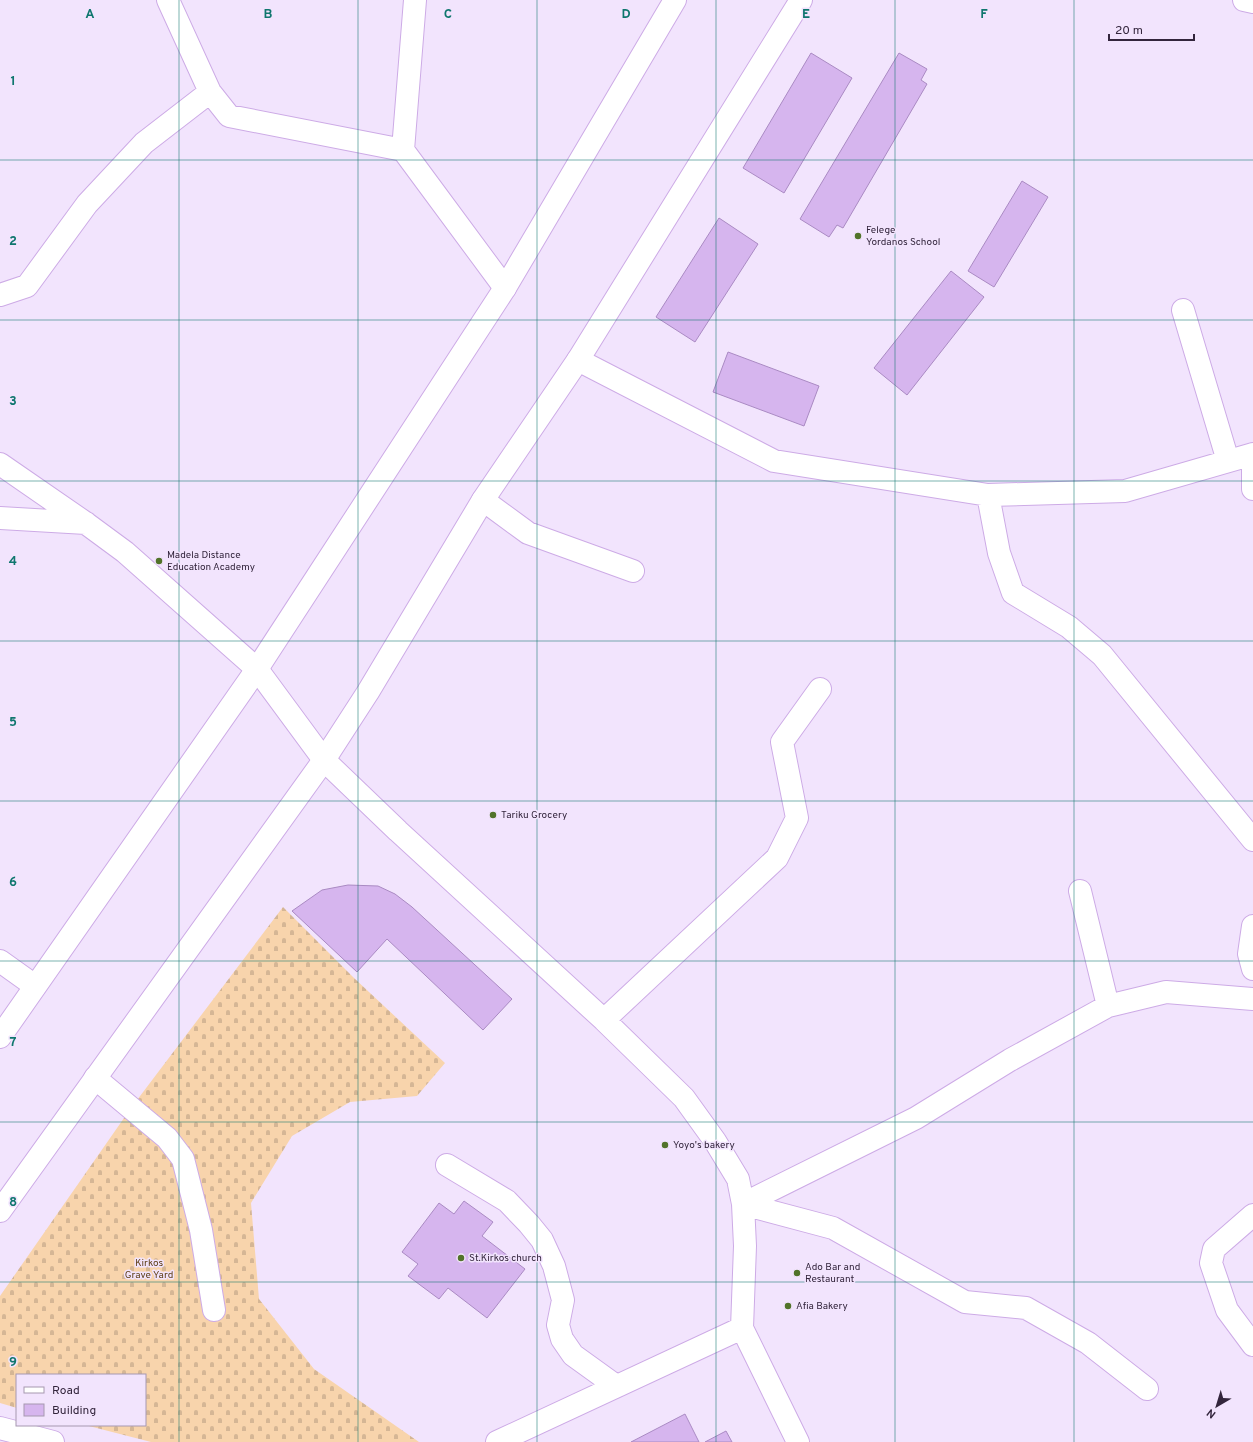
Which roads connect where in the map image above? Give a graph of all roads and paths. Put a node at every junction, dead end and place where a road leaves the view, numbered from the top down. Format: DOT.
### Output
graph roads {
  1 [pos="168,0"];
  2 [pos="415,0"];
  3 [pos="676,0"];
  4 [pos="801,0"];
  5 [pos="1244,0"];
  6 [pos="1253,2"];
  7 [pos="210,92"];
  8 [pos="403,150"];
  9 [pos="505,288"];
  10 [pos="0,295"];
  11 [pos="1183,310"];
  12 [pos="578,360"];
  13 [pos="1253,454"];
  14 [pos="1228,461"];
  15 [pos="0,464"];
  16 [pos="1253,489"];
  17 [pos="988,495"];
  18 [pos="484,500"];
  19 [pos="0,518"];
  20 [pos="87,524"];
  21 [pos="633,570"];
  22 [pos="257,669"];
  23 [pos="820,689"];
  24 [pos="324,760"];
  25 [pos="1253,840"];
  26 [pos="1080,891"];
  27 [pos="1253,926"];
  28 [pos="0,961"];
  29 [pos="1253,969"];
  30 [pos="35,986"];
  31 [pos="1253,1000"];
  32 [pos="1108,1006"];
  33 [pos="604,1020"];
  34 [pos="0,1037"];
  35 [pos="95,1078"];
  36 [pos="447,1165"];
  37 [pos="743,1204"];
  38 [pos="0,1211"];
  39 [pos="1253,1215"];
  40 [pos="214,1310"];
  41 [pos="742,1328"];
  42 [pos="1253,1345"];
  43 [pos="616,1386"];
  44 [pos="1147,1389"];
  45 [pos="0,1428"];
  46 [pos="53,1442"];
  47 [pos="496,1442"];
  48 [pos="798,1442"];
  1 -- 7 [label="street"];
  2 -- 8 [label="street"];
  3 -- 9 [label="street"];
  4 -- 12 [label="street"];
  5 -- 6 [label="street"];
  7 -- 8 [label="street"];
  7 -- 10 [label="street"];
  8 -- 9 [label="street"];
  9 -- 22 [label="street"];
  11 -- 14 [label="street"];
  12 -- 17 [label="street"];
  12 -- 18 [label="street"];
  13 -- 14 [label="street"];
  13 -- 16 [label="street"];
  14 -- 17 [label="street"];
  15 -- 20 [label="street"];
  17 -- 25 [label="street"];
  18 -- 21 [label="street"];
  18 -- 24 [label="street"];
  19 -- 20 [label="street"];
  20 -- 22 [label="street"];
  22 -- 24 [label="street"];
  22 -- 30 [label="street"];
  23 -- 33 [label="street"];
  24 -- 33 [label="street"];
  24 -- 35 [label="street"];
  26 -- 32 [label="street"];
  27 -- 29 [label="street"];
  28 -- 30 [label="street"];
  30 -- 34 [label="street"];
  31 -- 32 [label="street"];
  32 -- 37 [label="street"];
  33 -- 37 [label="street"];
  35 -- 38 [label="street"];
  35 -- 40 [label="street"];
  36 -- 43 [label="street"];
  37 -- 41 [label="street"];
  37 -- 44 [label="street"];
  39 -- 42 [label="street"];
  41 -- 43 [label="street"];
  41 -- 48 [label="street"];
  43 -- 47 [label="street"];
  45 -- 46 [label="street"];
}
